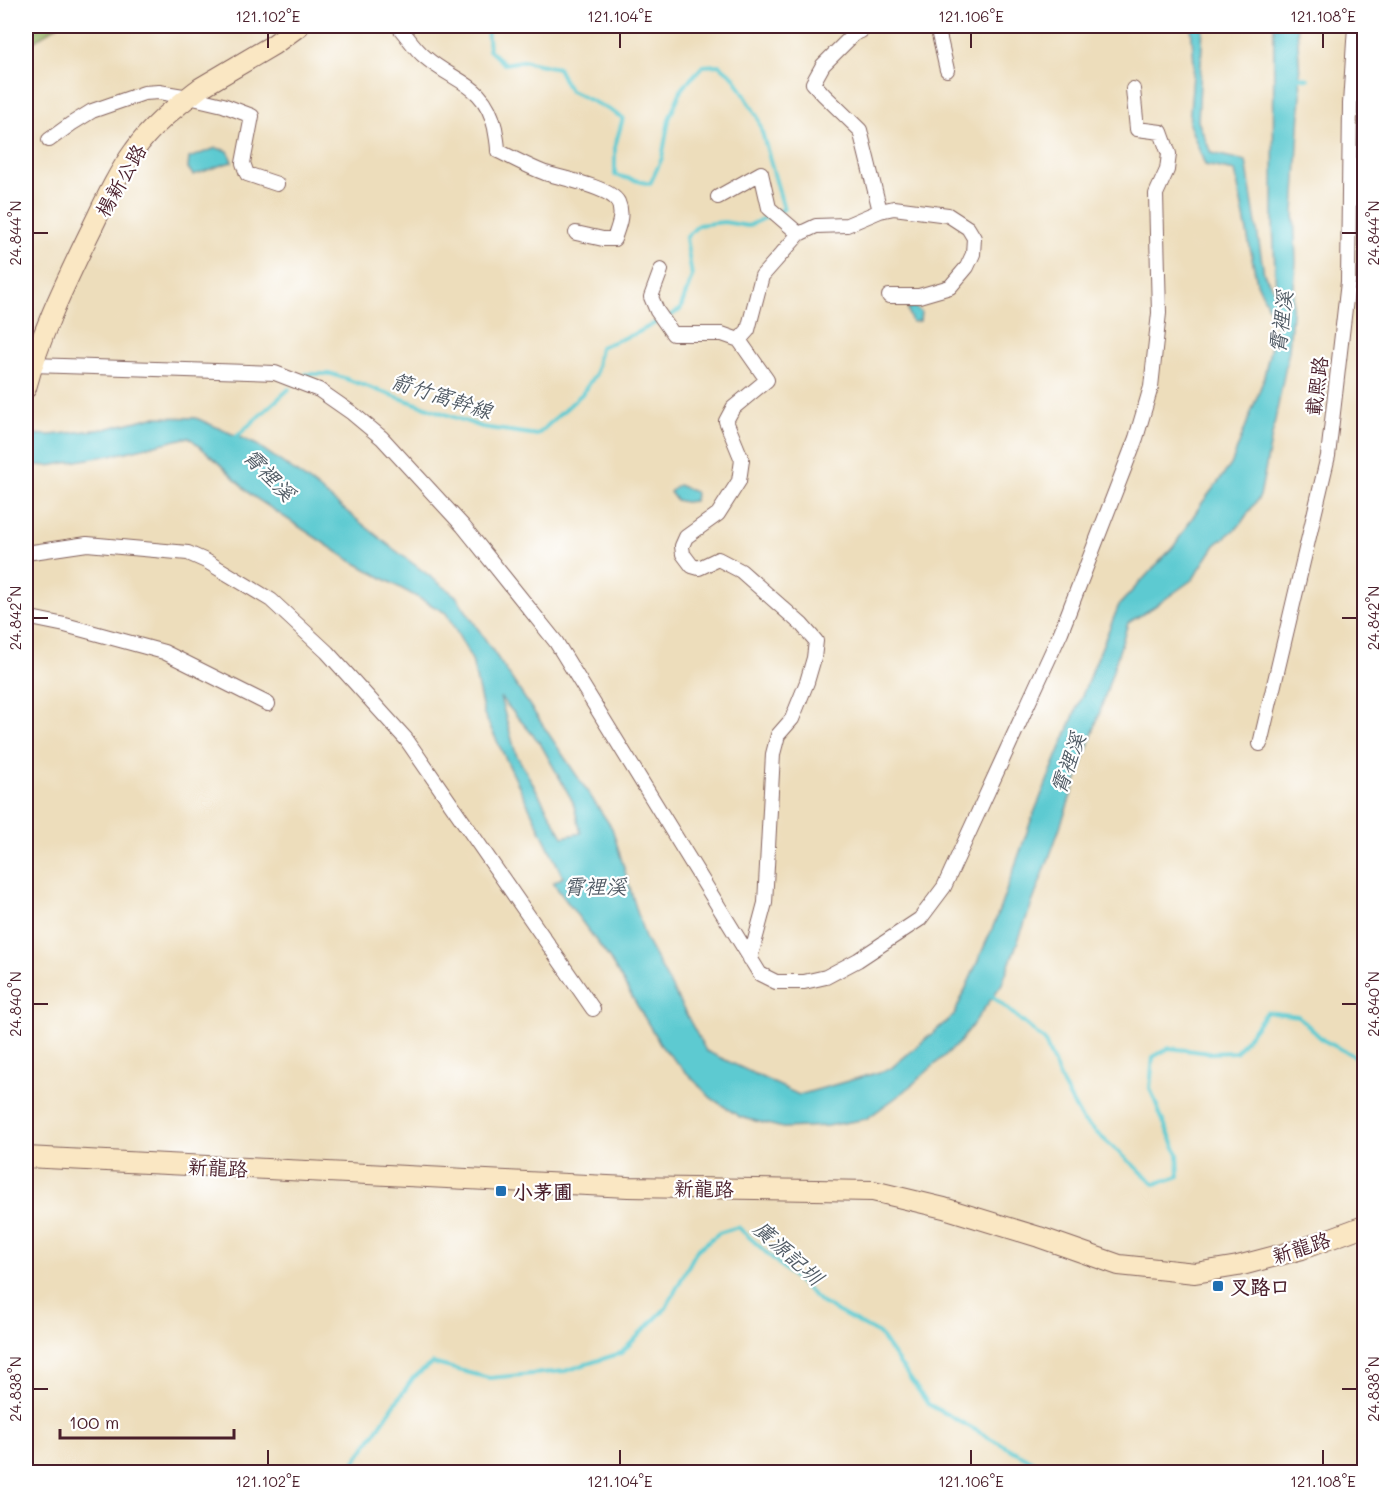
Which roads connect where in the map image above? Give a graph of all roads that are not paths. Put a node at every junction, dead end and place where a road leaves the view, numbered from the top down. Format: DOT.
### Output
graph roads {
  1 [pos="299,26"];
  2 [pos="398,26"];
  3 [pos="861,26"];
  4 [pos="937,26"];
  5 [pos="1355,26"];
  6 [pos="947,70"];
  7 [pos="1133,89"];
  8 [pos="189,97"];
  9 [pos="49,140"];
  10 [pos="277,184"];
  11 [pos="718,197"];
  12 [pos="880,211"];
  13 [pos="576,233"];
  14 [pos="798,234"];
  15 [pos="662,270"];
  16 [pos="889,296"];
  17 [pos="739,340"];
  18 [pos="32,365"];
  19 [pos="26,388"];
  20 [pos="26,553"];
  21 [pos="26,617"];
  22 [pos="268,704"];
  23 [pos="1260,744"];
  24 [pos="750,959"];
  25 [pos="593,1009"];
  26 [pos="26,1157"];
  27 [pos="1365,1226"];
  1 -- 8 [label="street, 楊新公路"];
  2 -- 13 [label="street"];
  3 -- 12 [label="street"];
  4 -- 6 [label="street"];
  5 -- 23 [label="street, 載熙路"];
  7 -- 24 [label="street"];
  8 -- 9 [label="street"];
  8 -- 10 [label="street"];
  8 -- 18 [label="street, 楊新公路"];
  11 -- 14 [label="street"];
  12 -- 14 [label="street"];
  12 -- 16 [label="street"];
  14 -- 17 [label="street"];
  15 -- 17 [label="street"];
  17 -- 24 [label="street"];
  18 -- 19 [label="street, 楊新公路"];
  18 -- 24 [label="street"];
  20 -- 25 [label="street"];
  21 -- 22 [label="street"];
  26 -- 27 [label="street, 新龍路"];
}
